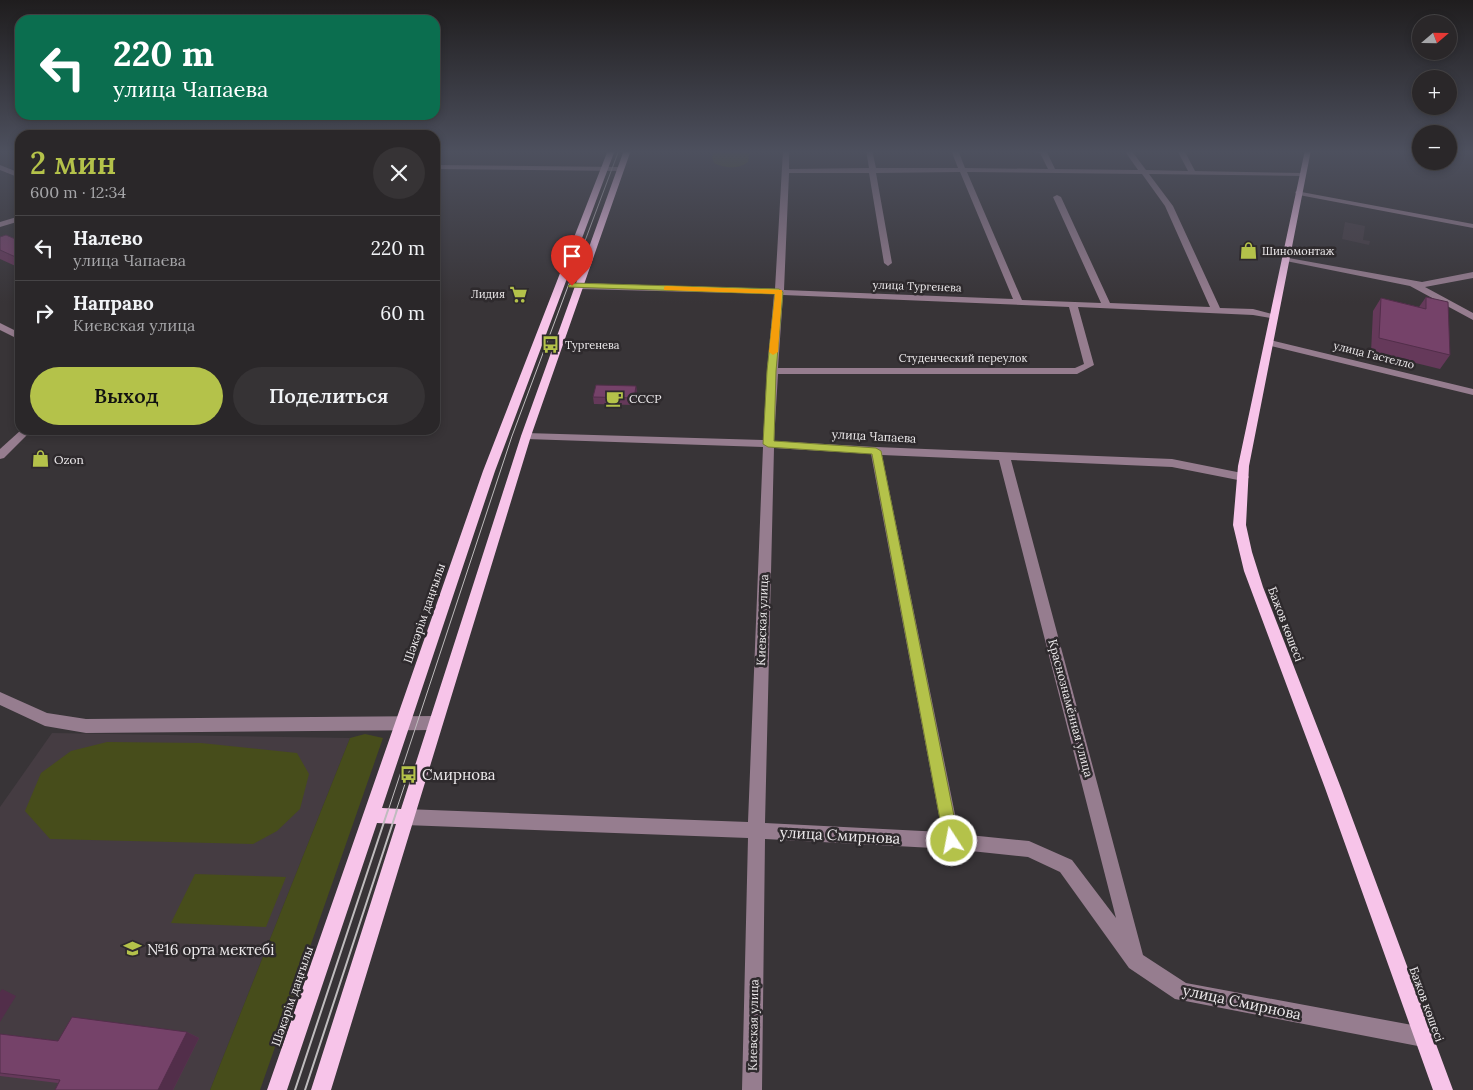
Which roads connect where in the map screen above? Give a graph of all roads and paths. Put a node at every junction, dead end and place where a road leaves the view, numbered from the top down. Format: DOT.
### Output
graph roads {
  1 [pos="592,201"];
  2 [pos="609,201"];
  3 [pos="785,201"];
  4 [pos="878,201"];
  5 [pos="975,201"];
  6 [pos="1060,201"];
  7 [pos="1164,201"];
  8 [pos="1297,201"];
  9 [pos="1340,201"];
  10 [pos="15,220"];
  11 [pos="0,225"];
  12 [pos="1473,226"];
  13 [pos="1286,259"];
  14 [pos="888,263"];
  15 [pos="1473,275"];
  16 [pos="1413,284"];
  17 [pos="559,285"];
  18 [pos="579,286"];
  19 [pos="779,292"];
  20 [pos="1019,302"];
  21 [pos="1072,303"];
  22 [pos="1106,305"];
  23 [pos="1216,310"];
  24 [pos="1273,316"];
  25 [pos="1473,317"];
  26 [pos="0,326"];
  27 [pos="15,334"];
  28 [pos="1270,343"];
  29 [pos="772,371"];
  30 [pos="1473,392"];
  31 [pos="22,435"];
  32 [pos="502,436"];
  33 [pos="526,436"];
  34 [pos="768,444"];
  35 [pos="876,451"];
  36 [pos="0,455"];
  37 [pos="1004,456"];
  38 [pos="1242,477"];
  39 [pos="0,698"];
  40 [pos="404,722"];
  41 [pos="435,723"];
  42 [pos="371,815"];
  43 [pos="405,817"];
  44 [pos="755,830"];
  45 [pos="952,841"];
  46 [pos="1136,961"];
  47 [pos="1423,1037"];
  48 [pos="277,1090"];
  49 [pos="320,1090"];
  50 [pos="752,1090"];
  51 [pos="1443,1090"];
  1 -- 17 [label="main road, Шәкәрім даңғылы"];
  2 -- 18 [label="main road"];
  3 -- 19 [label="street, Киевская улица"];
  4 -- 14 [label="street"];
  5 -- 20 [label="street"];
  6 -- 22 [label="street"];
  7 -- 23 [label="street"];
  8 -- 13 [label="main road, Бажов көшесі"];
  9 -- 12 [label="street"];
  10 -- 11 [label="street"];
  13 -- 16 [label="street"];
  13 -- 24 [label="main road, Бажов көшесі"];
  15 -- 16 [label="street"];
  16 -- 25 [label="street"];
  17 -- 18 [label="main road, улица Тургенева"];
  17 -- 32 [label="main road, Шәкәрім даңғылы"];
  18 -- 19 [label="street, улица Тургенева"];
  18 -- 33 [label="main road"];
  19 -- 20 [label="street, улица Тургенева"];
  19 -- 29 [label="street, Киевская улица"];
  20 -- 21 [label="street, улица Тургенева"];
  21 -- 22 [label="street, улица Тургенева"];
  21 -- 29 [label="street, Студенческий переулок"];
  22 -- 23 [label="street, улица Тургенева"];
  23 -- 24 [label="street, улица Тургенева"];
  24 -- 28 [label="main road, Бажов көшесі"];
  26 -- 27 [label="street"];
  28 -- 30 [label="street, улица Гастелло"];
  28 -- 38 [label="main road, Бажов көшесі"];
  29 -- 34 [label="street, Киевская улица"];
  31 -- 36 [label="street"];
  32 -- 33 [label="main road, улица Чапаева"];
  32 -- 40 [label="main road, Шәкәрім даңғылы"];
  33 -- 34 [label="street, улица Чапаева"];
  33 -- 41 [label="main road"];
  34 -- 35 [label="street, улица Чапаева"];
  34 -- 44 [label="street, Киевская улица"];
  35 -- 37 [label="street, улица Чапаева"];
  35 -- 45 [label="street"];
  37 -- 38 [label="street, улица Чапаева"];
  37 -- 46 [label="street, Краснознамённая улица"];
  38 -- 47 [label="main road, Бажов көшесі"];
  39 -- 40 [label="street"];
  40 -- 41 [label="street"];
  40 -- 42 [label="main road, Шәкәрім даңғылы"];
  41 -- 43 [label="main road"];
  42 -- 43 [label="main road, улица Смирнова"];
  42 -- 48 [label="main road, Шәкәрім даңғылы"];
  43 -- 44 [label="street, улица Смирнова"];
  43 -- 49 [label="main road"];
  44 -- 45 [label="street, улица Смирнова"];
  44 -- 50 [label="street, Киевская улица"];
  45 -- 46 [label="street, улица Смирнова"];
  46 -- 47 [label="street, улица Смирнова"];
  47 -- 51 [label="main road, Бажов көшесі"];
}
